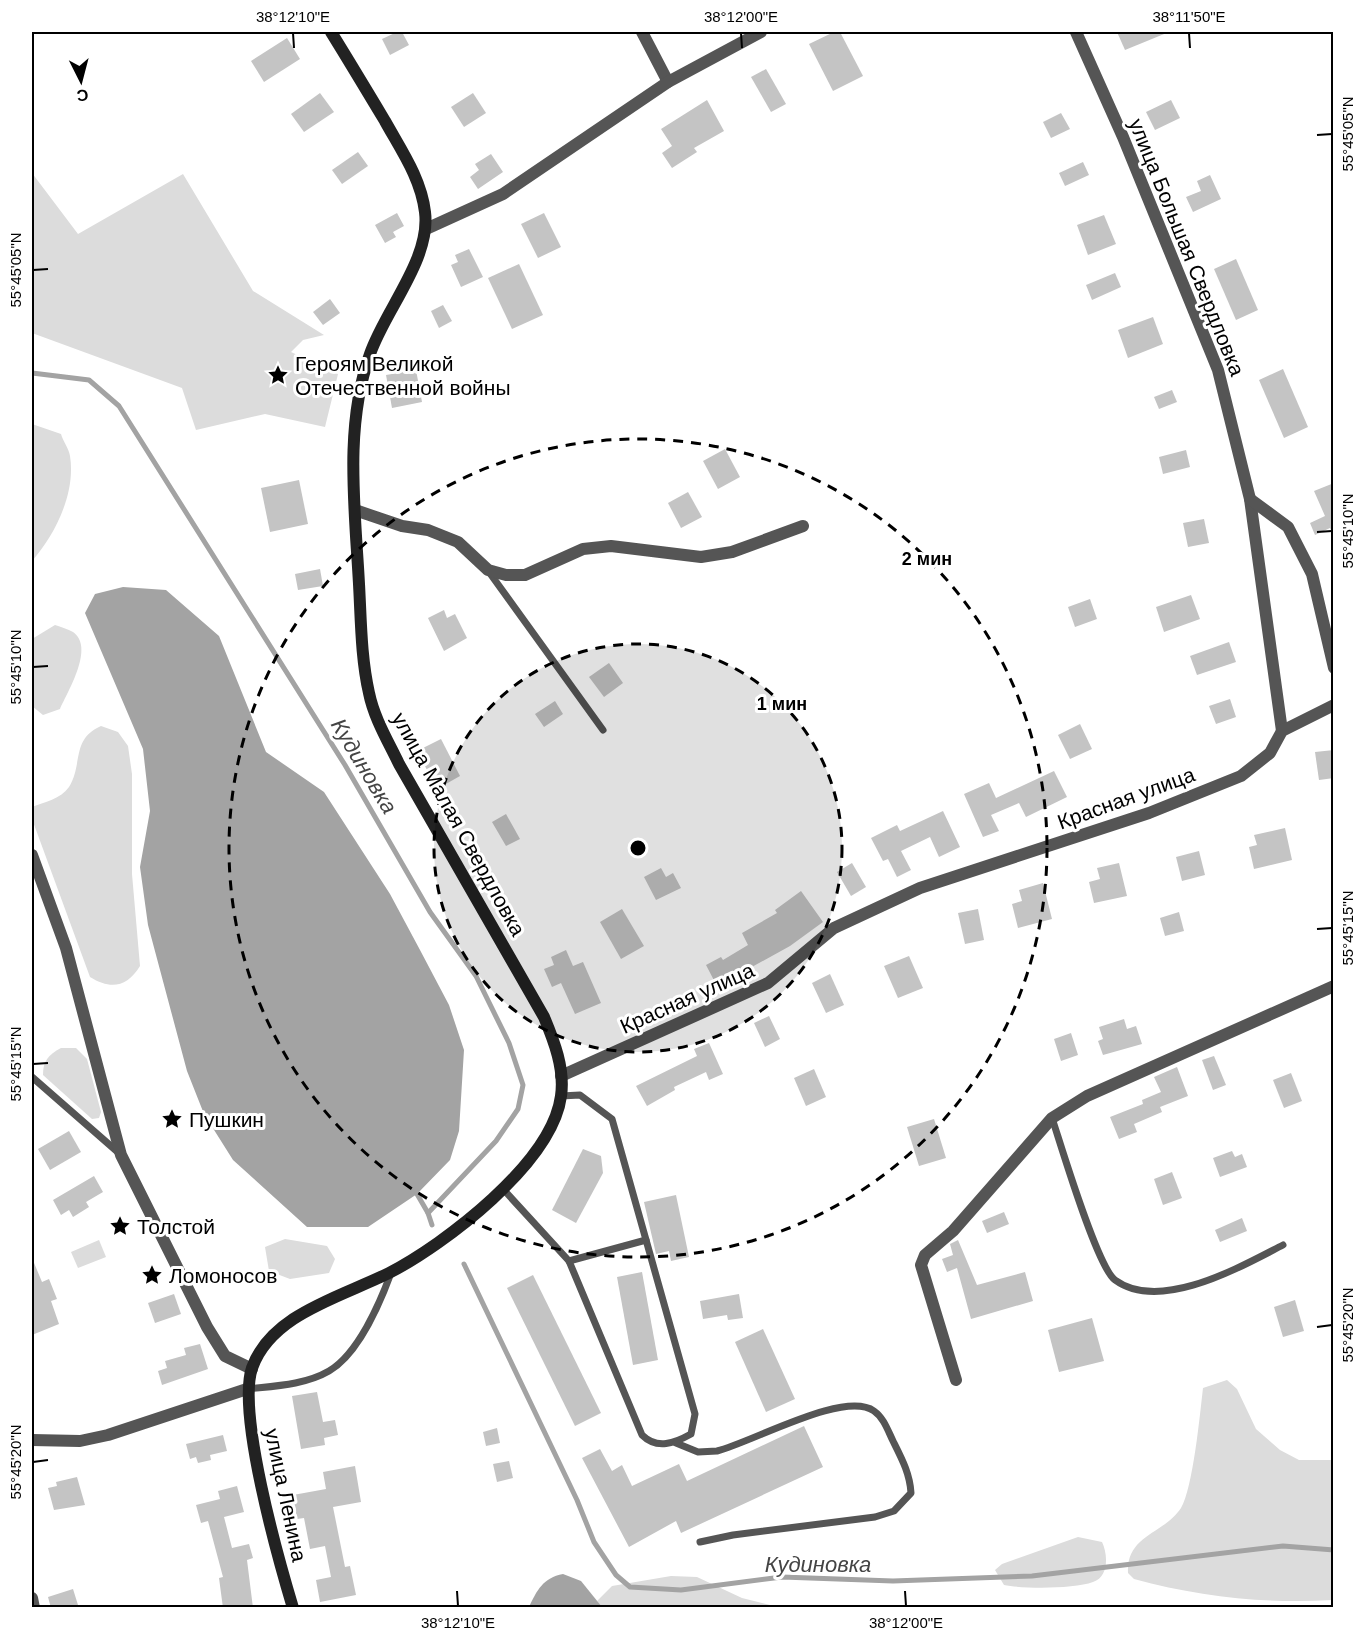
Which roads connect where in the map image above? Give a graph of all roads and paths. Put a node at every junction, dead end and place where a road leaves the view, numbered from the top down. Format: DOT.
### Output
graph roads {
  1 [pos="331,32"];
  2 [pos="642,32"];
  3 [pos="761,32"];
  4 [pos="1076,32"];
  5 [pos="668,82"];
  6 [pos="426,229"];
  7 [pos="1250,500"];
  8 [pos="355,510"];
  9 [pos="803,526"];
  10 [pos="488,570"];
  11 [pos="1334,668"];
  12 [pos="1334,705"];
  13 [pos="603,730"];
  14 [pos="1282,731"];
  15 [pos="32,855"];
  16 [pos="1334,986"];
  17 [pos="561,1076"];
  18 [pos="32,1077"];
  19 [pos="561,1096"];
  20 [pos="1052,1118"];
  21 [pos="121,1155"];
  22 [pos="503,1189"];
  23 [pos="646,1240"];
  24 [pos="1283,1245"];
  25 [pos="569,1261"];
  26 [pos="391,1272"];
  27 [pos="252,1369"];
  28 [pos="956,1380"];
  29 [pos="248,1389"];
  30 [pos="32,1440"];
  31 [pos="676,1443"];
  32 [pos="700,1542"];
  33 [pos="32,1598"];
  34 [pos="34,1608"];
  35 [pos="293,1608"];
  1 -- 6 [label="main road"];
  2 -- 5 [label="street"];
  3 -- 5 [label="street"];
  4 -- 7 [label="street, улица Большая Свердловка"];
  5 -- 6 [label="street"];
  6 -- 8 [label="main road, улица Малая Свердловка"];
  7 -- 11 [label="street"];
  7 -- 14 [label="street, улица Большая Свердловка"];
  8 -- 10 [label="street"];
  8 -- 17 [label="main road, улица Малая Свердловка"];
  9 -- 10 [label="street"];
  10 -- 13 [label="lane"];
  12 -- 14 [label="street"];
  14 -- 17 [label="street, Красная улица"];
  15 -- 21 [label="street"];
  16 -- 20 [label="street"];
  17 -- 19 [label="main road"];
  18 -- 21 [label="lane"];
  19 -- 22 [label="main road"];
  19 -- 23 [label="lane"];
  20 -- 24 [label="lane"];
  20 -- 28 [label="street"];
  21 -- 27 [label="street"];
  22 -- 25 [label="lane"];
  22 -- 26 [label="main road"];
  23 -- 25 [label="lane"];
  23 -- 31 [label="lane"];
  25 -- 31 [label="lane"];
  26 -- 27 [label="main road"];
  26 -- 29 [label="lane"];
  27 -- 29 [label="main road"];
  29 -- 30 [label="street"];
  29 -- 35 [label="main road, улица Ленина"];
  31 -- 32 [label="lane"];
  33 -- 34 [label="street"];
}
